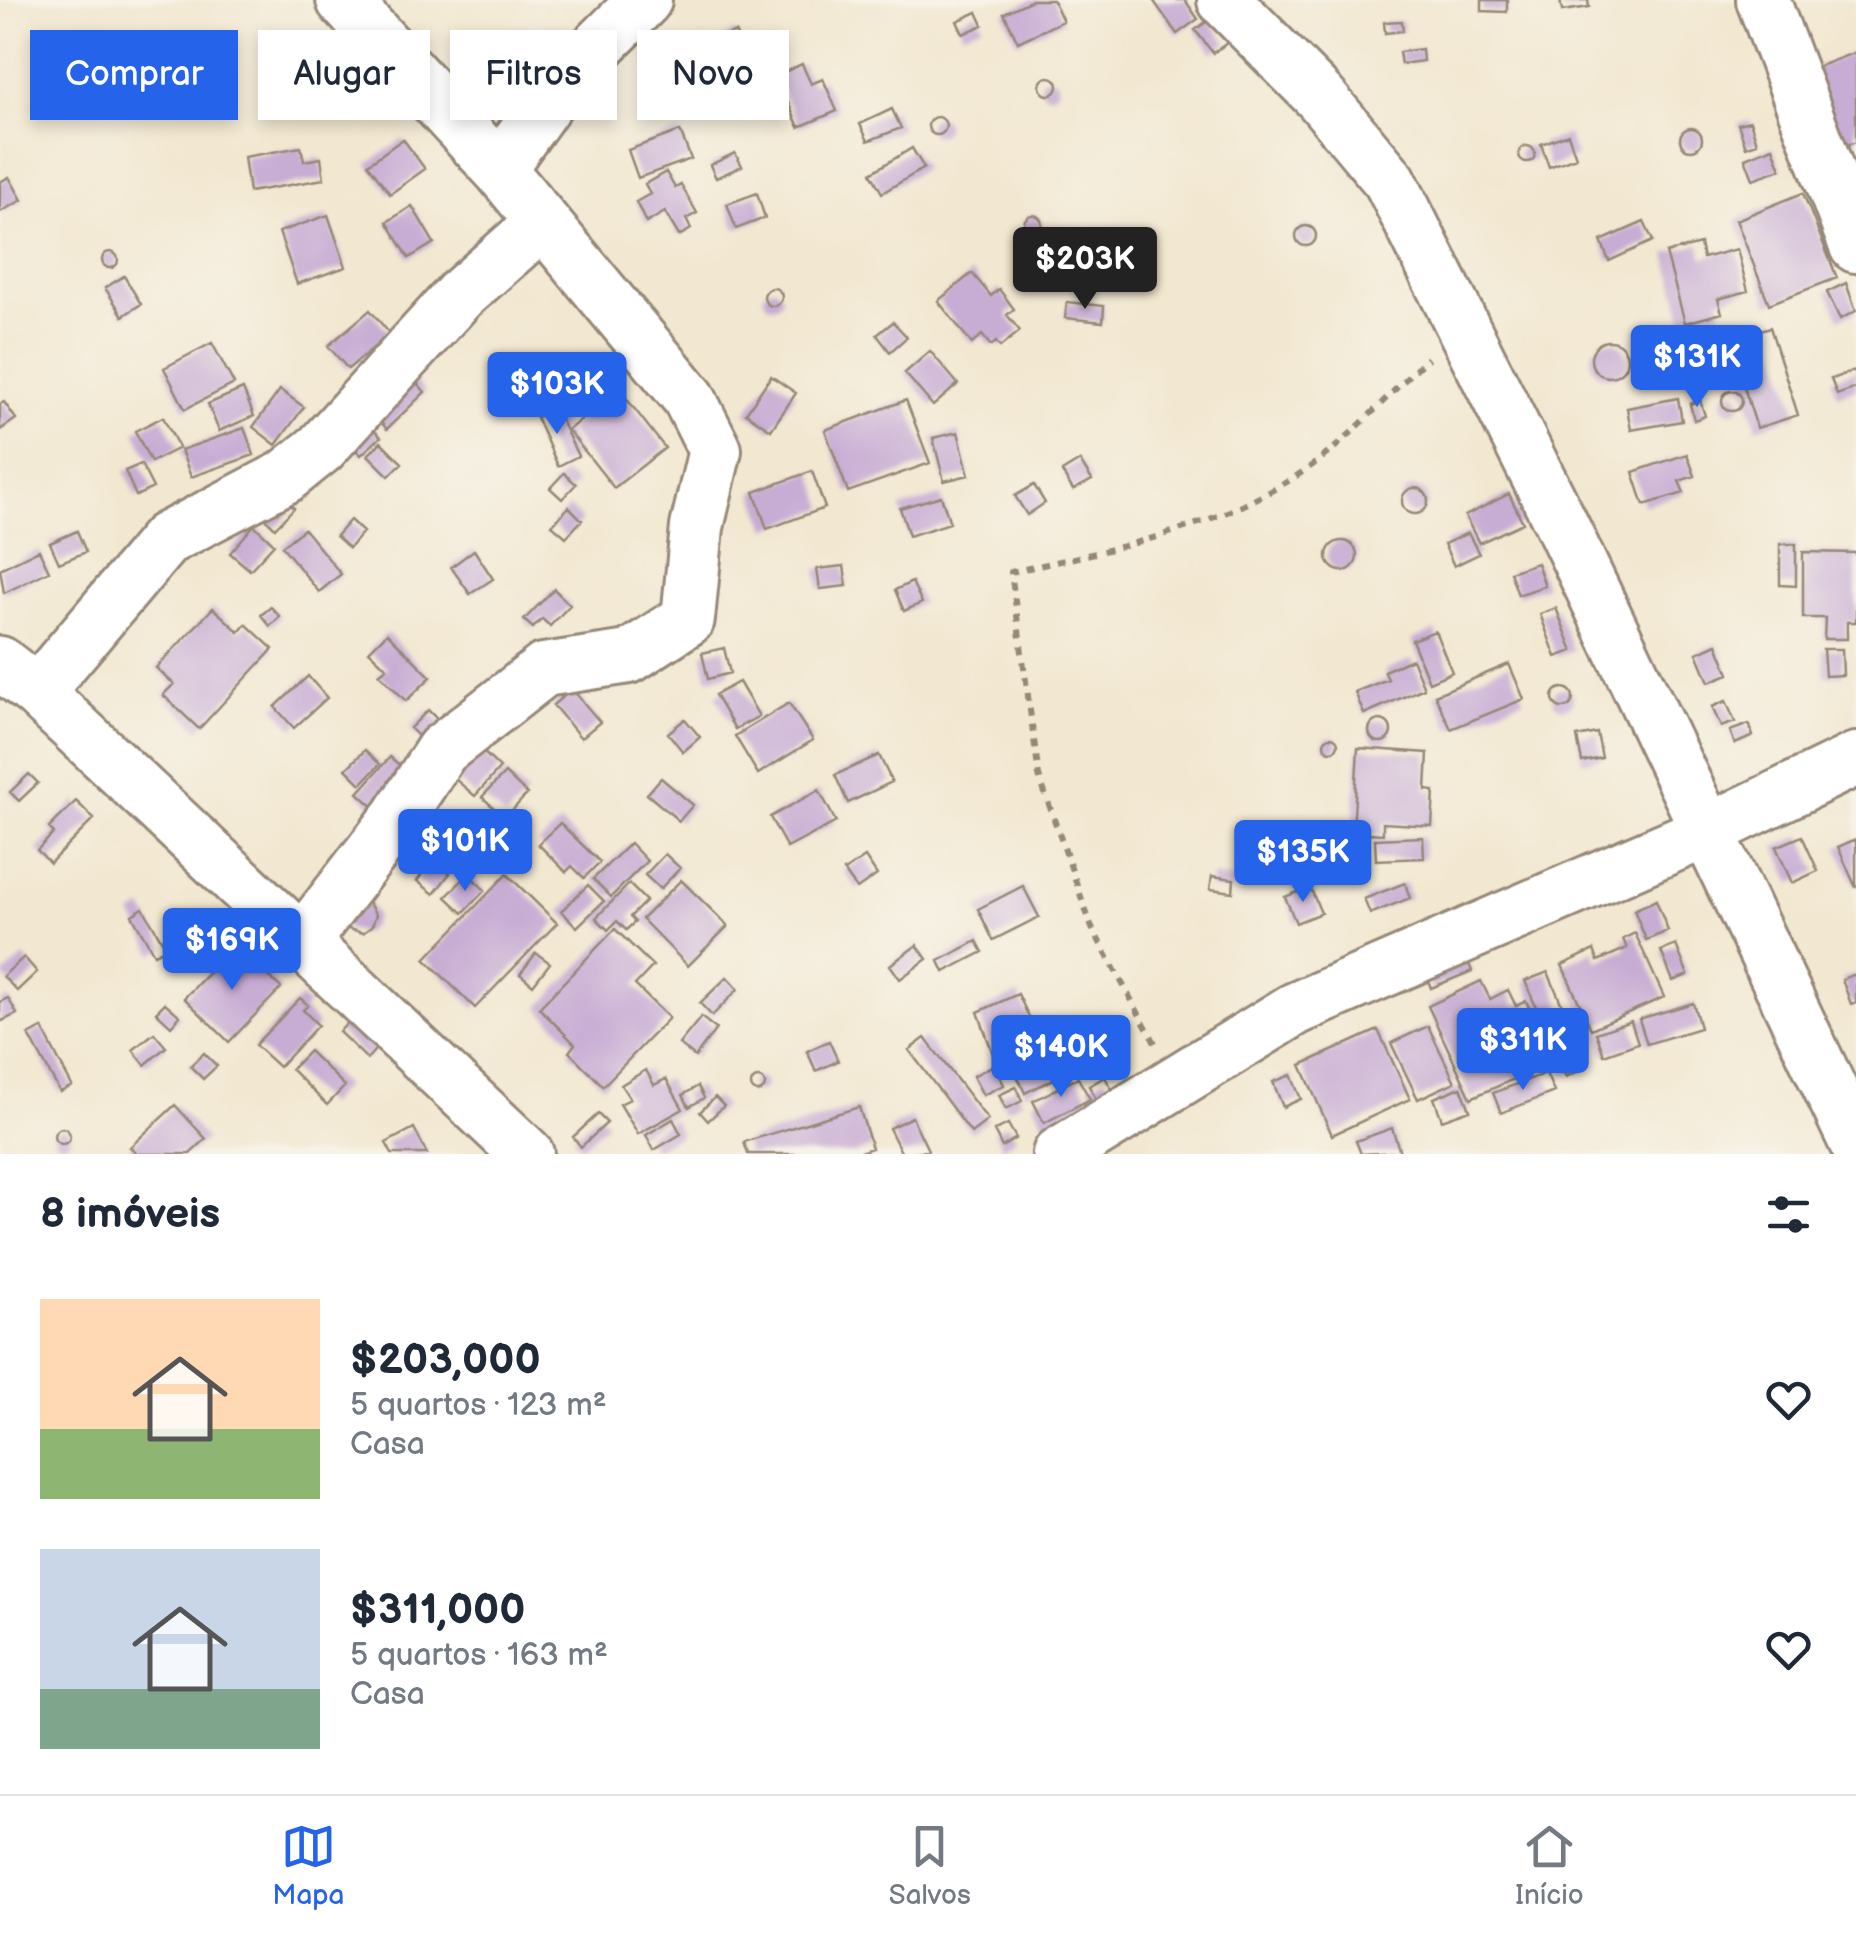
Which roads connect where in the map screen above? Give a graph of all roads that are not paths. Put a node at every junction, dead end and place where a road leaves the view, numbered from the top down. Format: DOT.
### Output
graph roads {
  1 [pos="343,0"];
  2 [pos="644,0"];
  3 [pos="1224,0"];
  4 [pos="1763,0"];
  5 [pos="499,169"];
  6 [pos="543,222"];
  7 [pos="1856,246"];
  8 [pos="19,678"];
  9 [pos="1856,758"];
  10 [pos="1707,831"];
  11 [pos="302,942"];
  12 [pos="1856,1142"];
  13 [pos="527,1154"];
  14 [pos="1059,1154"];
  1 -- 5 [label="street"];
  2 -- 5 [label="street"];
  3 -- 10 [label="street"];
  4 -- 7 [label="street"];
  5 -- 6 [label="street"];
  6 -- 8 [label="street"];
  6 -- 11 [label="street"];
  8 -- 11 [label="street"];
  9 -- 10 [label="street"];
  10 -- 12 [label="street"];
  10 -- 14 [label="street"];
  11 -- 13 [label="street"];
}
